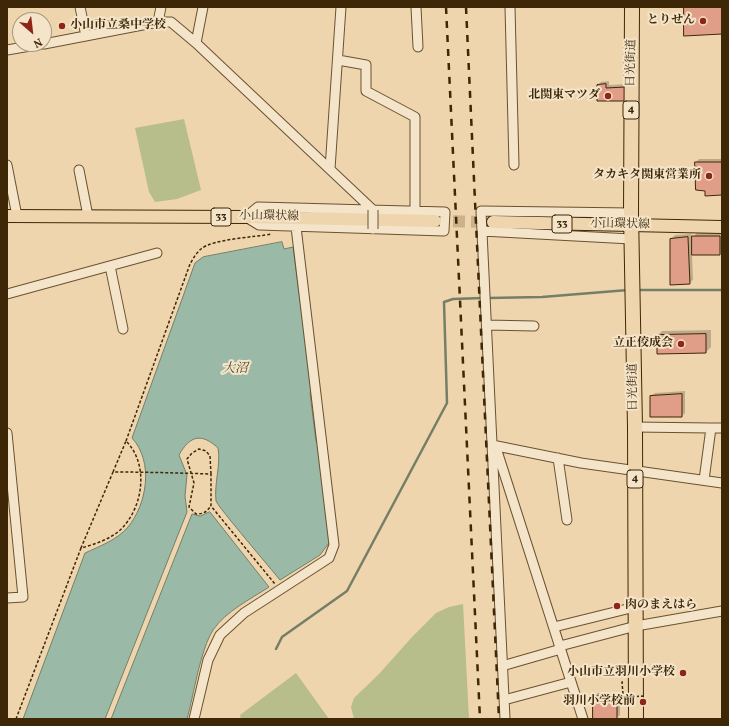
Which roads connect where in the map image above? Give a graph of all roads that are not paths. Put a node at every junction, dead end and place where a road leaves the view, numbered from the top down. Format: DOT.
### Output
graph roads {
  1 [pos="80,7"];
  2 [pos="161,7"];
  3 [pos="203,7"];
  4 [pos="341,7"];
  5 [pos="416,7"];
  6 [pos="510,7"];
  7 [pos="632,7"];
  8 [pos="158,22"];
  9 [pos="86,36"];
  10 [pos="52,42"];
  11 [pos="196,43"];
  12 [pos="418,47"];
  13 [pos="338,60"];
  14 [pos="7,165"];
  15 [pos="514,165"];
  16 [pos="330,169"];
  17 [pos="79,170"];
  18 [pos="373,210"];
  19 [pos="415,211"];
  20 [pos="12,216"];
  21 [pos="88,216"];
  22 [pos="246,217"];
  23 [pos="436,221"];
  24 [pos="493,222"];
  25 [pos="631,226"];
  26 [pos="296,227"];
  27 [pos="722,227"];
  28 [pos="373,229"];
  29 [pos="482,231"];
  30 [pos="157,253"];
  31 [pos="110,266"];
  32 [pos="7,294"];
  33 [pos="487,325"];
  34 [pos="534,326"];
  35 [pos="123,329"];
  36 [pos="635,427"];
  37 [pos="710,428"];
  38 [pos="722,428"];
  39 [pos="7,433"];
  40 [pos="492,445"];
  41 [pos="558,458"];
  42 [pos="635,470"];
  43 [pos="704,480"];
  44 [pos="722,483"];
  45 [pos="567,520"];
  46 [pos="7,598"];
  47 [pos="635,607"];
  48 [pos="722,612"];
  49 [pos="636,626"];
  50 [pos="554,627"];
  51 [pos="560,648"];
  52 [pos="502,666"];
  53 [pos="571,682"];
  54 [pos="504,700"];
  55 [pos="194,719"];
  56 [pos="505,719"];
  57 [pos="583,719"];
  58 [pos="636,719"];
  1 -- 9 [label="street"];
  2 -- 8 [label="street"];
  3 -- 11 [label="street"];
  4 -- 13 [label="street"];
  5 -- 12 [label="street"];
  6 -- 15 [label="street"];
  7 -- 25 [label="highway, 日光街道 / 4"];
  8 -- 9 [label="street"];
  8 -- 11 [label="street"];
  9 -- 10 [label="street"];
  11 -- 16 [label="street"];
  13 -- 16 [label="street"];
  13 -- 19 [label="street"];
  14 -- 20 [label="street"];
  16 -- 18 [label="street"];
  17 -- 21 [label="street"];
  18 -- 19 [label="street"];
  18 -- 22 [label="street"];
  18 -- 28 [label="street, bridge"];
  19 -- 28 [label="street"];
  20 -- 21 [label="main road, 小山環状線 / 33"];
  21 -- 22 [label="main road, 小山環状線 / 33"];
  22 -- 23 [label="main road, 小山環状線 / 33"];
  22 -- 26 [label="street"];
  24 -- 25 [label="main road, 小山環状線 / 33"];
  25 -- 27 [label="main road, 小山環状線 / 33"];
  25 -- 29 [label="street"];
  25 -- 29 [label="street"];
  25 -- 36 [label="highway, 日光街道 / 4"];
  26 -- 28 [label="street"];
  26 -- 55 [label="street"];
  29 -- 33 [label="street"];
  30 -- 31 [label="street"];
  31 -- 32 [label="street"];
  31 -- 35 [label="street"];
  33 -- 34 [label="street"];
  33 -- 40 [label="street"];
  36 -- 37 [label="street"];
  36 -- 42 [label="highway, 日光街道 / 4"];
  37 -- 38 [label="street"];
  37 -- 43 [label="street"];
  39 -- 46 [label="street"];
  40 -- 41 [label="street"];
  40 -- 50 [label="street"];
  40 -- 52 [label="street"];
  41 -- 42 [label="street"];
  41 -- 45 [label="street"];
  42 -- 43 [label="street"];
  42 -- 47 [label="highway, 日光街道 / 4"];
  43 -- 44 [label="street"];
  47 -- 49 [label="highway, 日光街道 / 4"];
  47 -- 50 [label="street"];
  48 -- 49 [label="street"];
  49 -- 51 [label="street"];
  49 -- 58 [label="highway, 日光街道 / 4"];
  50 -- 51 [label="street"];
  51 -- 52 [label="street"];
  51 -- 53 [label="street"];
  52 -- 54 [label="street"];
  53 -- 54 [label="street"];
  53 -- 57 [label="street"];
  54 -- 56 [label="street"];
}
